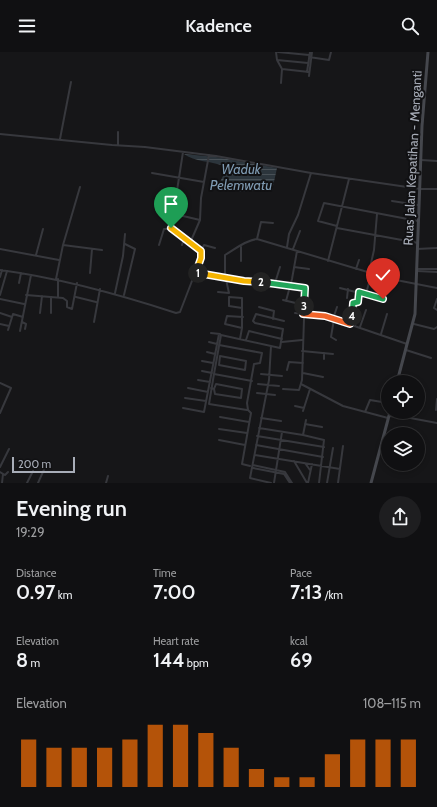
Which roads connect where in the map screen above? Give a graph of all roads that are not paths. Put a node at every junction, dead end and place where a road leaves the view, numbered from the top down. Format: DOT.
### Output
graph roads {
  1 [pos="277,52"];
  2 [pos="331,52"];
  3 [pos="428,52"];
  4 [pos="310,55"];
  5 [pos="277,60"];
  6 [pos="308,64"];
  7 [pos="282,69"];
  8 [pos="308,72"];
  9 [pos="308,76"];
  10 [pos="71,82"];
  11 [pos="281,83"];
  12 [pos="118,132"];
  13 [pos="0,134"];
  14 [pos="60,140"];
  15 [pos="118,145"];
  16 [pos="183,152"];
  17 [pos="209,155"];
  18 [pos="421,160"];
  19 [pos="437,160"];
  20 [pos="152,173"];
  21 [pos="311,173"];
  22 [pos="180,178"];
  23 [pos="349,178"];
  24 [pos="204,182"];
  25 [pos="80,188"];
  26 [pos="421,189"];
  27 [pos="437,189"];
  28 [pos="392,201"];
  29 [pos="420,206"];
  30 [pos="342,207"];
  31 [pos="174,214"];
  32 [pos="376,214"];
  33 [pos="164,216"];
  34 [pos="200,220"];
  35 [pos="419,221"];
  36 [pos="273,223"];
  37 [pos="336,227"];
  38 [pos="43,228"];
  39 [pos="171,229"];
  40 [pos="300,231"];
  41 [pos="125,234"];
  42 [pos="375,236"];
  43 [pos="184,239"];
  44 [pos="257,239"];
  45 [pos="190,243"];
  46 [pos="418,243"];
  47 [pos="125,244"];
  48 [pos="182,244"];
  49 [pos="63,245"];
  50 [pos="159,245"];
  51 [pos="240,247"];
  52 [pos="286,247"];
  53 [pos="215,248"];
  54 [pos="437,248"];
  55 [pos="0,249"];
  56 [pos="92,249"];
  57 [pos="293,249"];
  58 [pos="417,249"];
  59 [pos="102,250"];
  60 [pos="201,251"];
  61 [pos="297,251"];
  62 [pos="36,255"];
  63 [pos="59,260"];
  64 [pos="359,260"];
  65 [pos="241,261"];
  66 [pos="328,261"];
  67 [pos="280,267"];
  68 [pos="294,267"];
  69 [pos="309,269"];
  70 [pos="356,269"];
  71 [pos="1,270"];
  72 [pos="7,270"];
  73 [pos="417,270"];
  74 [pos="437,270"];
  75 [pos="196,272"];
  76 [pos="368,272"];
  77 [pos="21,273"];
  78 [pos="90,273"];
  79 [pos="372,273"];
  80 [pos="31,275"];
  81 [pos="0,277"];
  82 [pos="226,278"];
  83 [pos="57,279"];
  84 [pos="275,282"];
  85 [pos="19,283"];
  86 [pos="78,283"];
  87 [pos="416,285"];
  88 [pos="290,286"];
  89 [pos="340,288"];
  90 [pos="437,288"];
  91 [pos="100,289"];
  92 [pos="348,289"];
  93 [pos="218,292"];
  94 [pos="359,292"];
  95 [pos="115,293"];
  96 [pos="366,293"];
  97 [pos="0,295"];
  98 [pos="26,295"];
  99 [pos="124,295"];
  100 [pos="42,296"];
  101 [pos="51,297"];
  102 [pos="58,297"];
  103 [pos="76,297"];
  104 [pos="347,298"];
  105 [pos="0,299"];
  106 [pos="383,299"];
  107 [pos="437,299"];
  108 [pos="96,302"];
  109 [pos="24,304"];
  110 [pos="304,305"];
  111 [pos="259,307"];
  112 [pos="337,307"];
  113 [pos="242,308"];
  114 [pos="366,310"];
  115 [pos="437,310"];
  116 [pos="358,311"];
  117 [pos="0,313"];
  118 [pos="40,313"];
  119 [pos="51,313"];
  120 [pos="295,313"];
  121 [pos="303,314"];
  122 [pos="387,314"];
  123 [pos="12,316"];
  124 [pos="24,317"];
  125 [pos="243,317"];
  126 [pos="273,319"];
  127 [pos="333,319"];
  128 [pos="284,321"];
  129 [pos="22,322"];
  130 [pos="94,322"];
  131 [pos="0,324"];
  132 [pos="350,324"];
  133 [pos="414,324"];
  134 [pos="355,325"];
  135 [pos="9,326"];
  136 [pos="360,327"];
  137 [pos="437,327"];
  138 [pos="242,328"];
  139 [pos="25,329"];
  140 [pos="8,330"];
  141 [pos="20,331"];
  142 [pos="210,333"];
  143 [pos="220,334"];
  144 [pos="381,334"];
  145 [pos="241,339"];
  146 [pos="246,340"];
  147 [pos="282,340"];
  148 [pos="302,340"];
  149 [pos="336,340"];
  150 [pos="209,342"];
  151 [pos="408,344"];
  152 [pos="218,345"];
  153 [pos="271,346"];
  154 [pos="406,350"];
  155 [pos="302,351"];
  156 [pos="207,352"];
  157 [pos="324,353"];
  158 [pos="215,354"];
  159 [pos="333,354"];
  160 [pos="431,358"];
  161 [pos="324,359"];
  162 [pos="218,360"];
  163 [pos="202,361"];
  164 [pos="214,363"];
  165 [pos="303,363"];
  166 [pos="287,370"];
  167 [pos="202,371"];
  168 [pos="303,373"];
  169 [pos="213,374"];
  170 [pos="260,374"];
  171 [pos="270,375"];
  172 [pos="399,375"];
  173 [pos="282,376"];
  174 [pos="323,377"];
  175 [pos="198,380"];
  176 [pos="252,381"];
  177 [pos="210,382"];
  178 [pos="0,383"];
  179 [pos="258,384"];
  180 [pos="301,384"];
  181 [pos="268,385"];
  182 [pos="279,386"];
  183 [pos="188,388"];
  184 [pos="213,389"];
  185 [pos="283,389"];
  186 [pos="310,389"];
  187 [pos="208,392"];
  188 [pos="257,393"];
  189 [pos="266,394"];
  190 [pos="275,395"];
  191 [pos="185,398"];
  192 [pos="437,400"];
  193 [pos="206,402"];
  194 [pos="381,402"];
  195 [pos="295,406"];
  196 [pos="183,408"];
  197 [pos="304,408"];
  198 [pos="248,410"];
  199 [pos="435,410"];
  200 [pos="303,411"];
  201 [pos="365,412"];
  202 [pos="0,413"];
  203 [pos="381,414"];
  204 [pos="220,417"];
  205 [pos="261,418"];
  206 [pos="388,419"];
  207 [pos="412,419"];
  208 [pos="306,420"];
  209 [pos="281,421"];
  210 [pos="249,422"];
  211 [pos="437,423"];
  212 [pos="305,424"];
  213 [pos="322,427"];
  214 [pos="259,428"];
  215 [pos="218,429"];
  216 [pos="282,432"];
  217 [pos="247,433"];
  218 [pos="303,435"];
  219 [pos="257,436"];
  220 [pos="219,440"];
  221 [pos="282,440"];
  222 [pos="245,445"];
  223 [pos="256,445"];
  224 [pos="344,446"];
  225 [pos="324,447"];
  226 [pos="333,448"];
  227 [pos="9,449"];
  228 [pos="280,450"];
  229 [pos="254,455"];
  230 [pos="323,457"];
  231 [pos="278,459"];
  232 [pos="294,461"];
  233 [pos="47,463"];
  234 [pos="305,463"];
  235 [pos="312,464"];
  236 [pos="251,466"];
  237 [pos="322,466"];
  238 [pos="0,467"];
  239 [pos="330,467"];
  240 [pos="340,469"];
  241 [pos="33,471"];
  242 [pos="276,471"];
  243 [pos="310,471"];
  244 [pos="8,472"];
  245 [pos="1,473"];
  246 [pos="108,476"];
  247 [pos="2,483"];
  248 [pos="27,483"];
  249 [pos="38,483"];
  250 [pos="106,483"];
  251 [pos="272,483"];
  252 [pos="291,483"];
  253 [pos="308,483"];
  254 [pos="319,483"];
  255 [pos="327,483"];
  256 [pos="338,483"];
  257 [pos="371,483"];
  1 -- 4 [label="street"];
  1 -- 5 [label="street"];
  2 -- 4 [label="street"];
  3 -- 18 [label="main road, Ruas Jalan Kepatihan - Menganti"];
  4 -- 6 [label="street"];
  4 -- 8 [label="street"];
  5 -- 6 [label="street"];
  5 -- 7 [label="street"];
  6 -- 8 [label="street"];
  7 -- 8 [label="street"];
  7 -- 11 [label="street"];
  8 -- 9 [label="street"];
  10 -- 14 [label="street"];
  12 -- 15 [label="street"];
  13 -- 14 [label="street"];
  14 -- 15 [label="street"];
  15 -- 16 [label="street"];
  16 -- 17 [label="street"];
  16 -- 22 [label="street"];
  17 -- 21 [label="street"];
  17 -- 24 [label="street"];
  18 -- 19 [label="street"];
  18 -- 26 [label="main road, Ruas Jalan Kepatihan - Menganti"];
  20 -- 22 [label="street"];
  21 -- 23 [label="street"];
  21 -- 52 [label="street"];
  22 -- 24 [label="street"];
  22 -- 31 [label="street"];
  23 -- 26 [label="street"];
  23 -- 30 [label="street"];
  24 -- 34 [label="street"];
  25 -- 49 [label="street"];
  26 -- 27 [label="street"];
  26 -- 29 [label="main road, Ruas Jalan Kepatihan - Menganti"];
  28 -- 29 [label="street"];
  29 -- 35 [label="main road, Ruas Jalan Kepatihan - Menganti"];
  30 -- 32 [label="street"];
  30 -- 37 [label="street"];
  30 -- 37 [label="street"];
  31 -- 33 [label="street"];
  31 -- 34 [label="street"];
  31 -- 39 [label="street"];
  32 -- 35 [label="street"];
  32 -- 42 [label="street"];
  34 -- 45 [label="street"];
  35 -- 46 [label="main road, Ruas Jalan Kepatihan - Menganti"];
  36 -- 44 [label="street"];
  37 -- 42 [label="street"];
  37 -- 66 [label="street"];
  38 -- 62 [label="street"];
  39 -- 43 [label="street"];
  39 -- 50 [label="street"];
  40 -- 57 [label="street"];
  41 -- 47 [label="street"];
  42 -- 46 [label="street"];
  42 -- 76 [label="street"];
  43 -- 45 [label="street"];
  43 -- 48 [label="street"];
  44 -- 51 [label="street"];
  44 -- 52 [label="street"];
  45 -- 60 [label="street"];
  46 -- 58 [label="main road, Ruas Jalan Kepatihan - Menganti"];
  47 -- 95 [label="street"];
  47 -- 99 [label="street"];
  49 -- 56 [label="street"];
  49 -- 63 [label="street"];
  51 -- 65 [label="street"];
  51 -- 82 [label="street"];
  52 -- 57 [label="street"];
  53 -- 60 [label="street"];
  54 -- 58 [label="street"];
  55 -- 62 [label="street"];
  56 -- 59 [label="street"];
  56 -- 78 [label="street"];
  57 -- 61 [label="street"];
  58 -- 73 [label="main road, Ruas Jalan Kepatihan - Menganti"];
  60 -- 75 [label="street"];
  61 -- 66 [label="street"];
  61 -- 68 [label="street"];
  62 -- 63 [label="street"];
  63 -- 83 [label="street"];
  64 -- 70 [label="street"];
  66 -- 70 [label="street"];
  67 -- 84 [label="street"];
  68 -- 69 [label="street"];
  68 -- 88 [label="street"];
  70 -- 76 [label="street"];
  71 -- 72 [label="street"];
  71 -- 81 [label="street"];
  72 -- 77 [label="street"];
  72 -- 97 [label="street"];
  73 -- 74 [label="street"];
  73 -- 87 [label="main road, Ruas Jalan Kepatihan - Menganti"];
  75 -- 82 [label="street"];
  75 -- 99 [label="street"];
  76 -- 79 [label="street"];
  77 -- 80 [label="street"];
  77 -- 85 [label="street"];
  79 -- 87 [label="street"];
  79 -- 96 [label="street"];
  80 -- 83 [label="street"];
  80 -- 98 [label="street"];
  82 -- 84 [label="street"];
  82 -- 93 [label="street"];
  83 -- 86 [label="street"];
  83 -- 102 [label="street"];
  84 -- 88 [label="street"];
  86 -- 91 [label="street"];
  86 -- 103 [label="street"];
  87 -- 90 [label="street"];
  87 -- 133 [label="main road, Ruas Jalan Kepatihan - Menganti"];
  88 -- 110 [label="street"];
  88 -- 110 [label="street"];
  89 -- 92 [label="street"];
  91 -- 95 [label="street"];
  91 -- 108 [label="street"];
  92 -- 94 [label="street"];
  92 -- 104 [label="street"];
  94 -- 96 [label="street"];
  94 -- 132 [label="street"];
  95 -- 99 [label="street"];
  96 -- 106 [label="street"];
  98 -- 100 [label="street"];
  98 -- 109 [label="street"];
  100 -- 101 [label="street"];
  100 -- 118 [label="street"];
  101 -- 102 [label="street"];
  101 -- 119 [label="street"];
  102 -- 103 [label="street"];
  103 -- 108 [label="street"];
  105 -- 109 [label="street"];
  107 -- 115 [label="street"];
  108 -- 130 [label="street"];
  109 -- 124 [label="street"];
  110 -- 121 [label="street"];
  111 -- 126 [label="street"];
  112 -- 127 [label="street"];
  113 -- 113 [label="street"];
  113 -- 125 [label="street"];
  114 -- 136 [label="street"];
  116 -- 134 [label="street"];
  117 -- 123 [label="street"];
  120 -- 121 [label="street"];
  121 -- 127 [label="street"];
  121 -- 148 [label="street"];
  122 -- 144 [label="street"];
  123 -- 124 [label="street"];
  123 -- 135 [label="street"];
  124 -- 129 [label="street"];
  125 -- 138 [label="street"];
  125 -- 138 [label="street"];
  126 -- 128 [label="street"];
  126 -- 147 [label="street"];
  127 -- 132 [label="street"];
  127 -- 149 [label="street"];
  129 -- 139 [label="street"];
  129 -- 141 [label="street"];
  131 -- 135 [label="street"];
  132 -- 134 [label="street"];
  133 -- 137 [label="street"];
  133 -- 151 [label="main road, Ruas Jalan Kepatihan - Menganti"];
  134 -- 136 [label="street"];
  135 -- 140 [label="street"];
  136 -- 144 [label="street"];
  138 -- 145 [label="street"];
  142 -- 143 [label="street"];
  143 -- 145 [label="street"];
  143 -- 152 [label="street"];
  144 -- 151 [label="street"];
  145 -- 146 [label="street"];
  146 -- 147 [label="street"];
  146 -- 153 [label="street"];
  147 -- 148 [label="street"];
  147 -- 153 [label="street"];
  148 -- 155 [label="street"];
  150 -- 152 [label="street"];
  151 -- 154 [label="main road, Ruas Jalan Kepatihan - Menganti"];
  152 -- 158 [label="street"];
  152 -- 162 [label="street"];
  152 -- 176 [label="street"];
  153 -- 171 [label="street"];
  154 -- 160 [label="street"];
  154 -- 172 [label="main road, Ruas Jalan Kepatihan - Menganti"];
  155 -- 157 [label="street"];
  155 -- 165 [label="street"];
  156 -- 158 [label="street"];
  157 -- 159 [label="street"];
  157 -- 161 [label="street"];
  158 -- 164 [label="street"];
  162 -- 162 [label="street"];
  162 -- 169 [label="street"];
  163 -- 164 [label="street"];
  164 -- 169 [label="street"];
  165 -- 166 [label="street"];
  165 -- 168 [label="street"];
  167 -- 169 [label="street"];
  168 -- 174 [label="street"];
  168 -- 180 [label="street"];
  169 -- 176 [label="street"];
  169 -- 177 [label="street"];
  169 -- 184 [label="street"];
  170 -- 171 [label="street"];
  171 -- 173 [label="street"];
  171 -- 181 [label="street"];
  175 -- 177 [label="street"];
  176 -- 198 [label="street"];
  177 -- 187 [label="street"];
  178 -- 202 [label="street"];
  179 -- 181 [label="street"];
  180 -- 185 [label="street"];
  180 -- 186 [label="street"];
  181 -- 182 [label="street"];
  181 -- 189 [label="street"];
  183 -- 187 [label="street"];
  184 -- 184 [label="street"];
  184 -- 198 [label="street"];
  186 -- 197 [label="street"];
  186 -- 201 [label="street"];
  187 -- 193 [label="street"];
  188 -- 189 [label="street"];
  189 -- 190 [label="street"];
  189 -- 205 [label="street"];
  191 -- 193 [label="street"];
  192 -- 199 [label="street"];
  193 -- 196 [label="street"];
  194 -- 201 [label="street"];
  195 -- 197 [label="street"];
  197 -- 200 [label="street"];
  198 -- 210 [label="street"];
  201 -- 203 [label="street"];
  204 -- 210 [label="street"];
  205 -- 209 [label="street"];
  205 -- 214 [label="street"];
  206 -- 257 [label="main road"];
  207 -- 211 [label="street"];
  208 -- 212 [label="street"];
  210 -- 217 [label="street"];
  212 -- 213 [label="street"];
  212 -- 218 [label="street"];
  214 -- 216 [label="street"];
  214 -- 219 [label="street"];
  215 -- 217 [label="street"];
  216 -- 218 [label="street"];
  216 -- 221 [label="street"];
  217 -- 222 [label="street"];
  218 -- 225 [label="street"];
  219 -- 221 [label="street"];
  219 -- 223 [label="street"];
  220 -- 222 [label="street"];
  221 -- 225 [label="street"];
  221 -- 228 [label="street"];
  222 -- 236 [label="street"];
  223 -- 228 [label="street"];
  223 -- 229 [label="street"];
  224 -- 240 [label="street"];
  225 -- 230 [label="street"];
  226 -- 239 [label="street"];
  227 -- 238 [label="street"];
  228 -- 230 [label="street"];
  228 -- 231 [label="street"];
  229 -- 231 [label="street"];
  229 -- 236 [label="street"];
  230 -- 237 [label="street"];
  231 -- 232 [label="street"];
  231 -- 242 [label="street"];
  232 -- 234 [label="street"];
  232 -- 253 [label="street"];
  233 -- 249 [label="street"];
  234 -- 235 [label="street"];
  234 -- 243 [label="street"];
  235 -- 237 [label="street"];
  235 -- 243 [label="street"];
  236 -- 242 [label="street"];
  236 -- 251 [label="street"];
  237 -- 239 [label="street"];
  237 -- 254 [label="street"];
  239 -- 240 [label="street"];
  239 -- 255 [label="street"];
  240 -- 256 [label="street"];
  241 -- 248 [label="street"];
  242 -- 251 [label="street"];
  242 -- 252 [label="street"];
  243 -- 253 [label="street"];
  244 -- 245 [label="street"];
  245 -- 247 [label="street"];
  246 -- 250 [label="street"];
}
